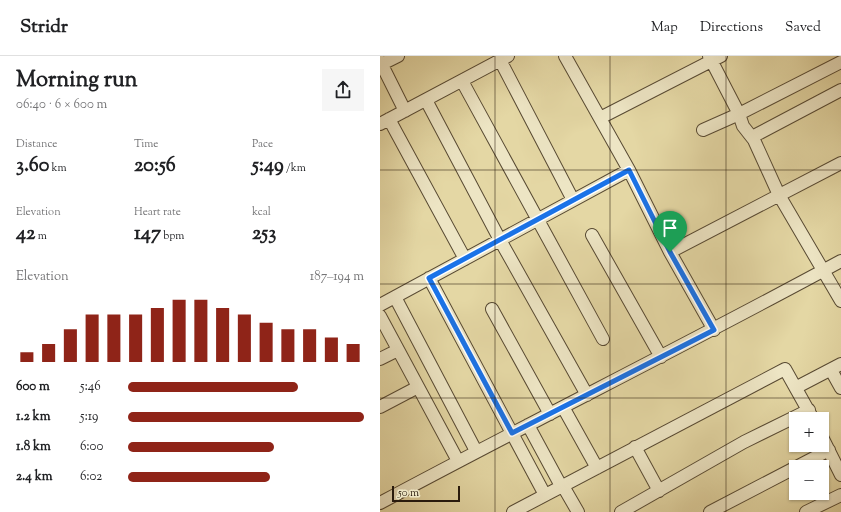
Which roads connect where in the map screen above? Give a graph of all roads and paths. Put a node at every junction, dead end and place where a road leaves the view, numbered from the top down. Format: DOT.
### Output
graph roads {
  1 [pos="398,56"];
  2 [pos="565,56"];
  3 [pos="504,58"];
  4 [pos="714,58"];
  5 [pos="841,62"];
  6 [pos="381,64"];
  7 [pos="462,81"];
  8 [pos="841,90"];
  9 [pos="426,100"];
  10 [pos="405,111"];
  11 [pos="739,114"];
  12 [pos="600,118"];
  13 [pos="385,121"];
  14 [pos="703,130"];
  15 [pos="752,137"];
  16 [pos="841,163"];
  17 [pos="629,170"];
  18 [pos="779,195"];
  19 [pos="573,200"];
  20 [pos="538,219"];
  21 [pos="592,235"];
  22 [pos="500,240"];
  23 [pos="670,252"];
  24 [pos="465,259"];
  25 [pos="841,261"];
  26 [pos="825,270"];
  27 [pos="429,278"];
  28 [pos="395,297"];
  29 [pos="841,301"];
  30 [pos="380,305"];
  31 [pos="492,309"];
  32 [pos="380,316"];
  33 [pos="714,330"];
  34 [pos="603,339"];
  35 [pos="398,350"];
  36 [pos="661,357"];
  37 [pos="380,359"];
  38 [pos="836,367"];
  39 [pos="418,387"];
  40 [pos="797,387"];
  41 [pos="841,388"];
  42 [pos="587,395"];
  43 [pos="380,407"];
  44 [pos="564,407"];
  45 [pos="810,412"];
  46 [pos="550,414"];
  47 [pos="789,423"];
  48 [pos="528,425"];
  49 [pos="512,433"];
  50 [pos="635,447"];
  51 [pos="829,450"];
  52 [pos="476,452"];
  53 [pos="825,452"];
  54 [pos="458,461"];
  55 [pos="597,468"];
  56 [pos="841,474"];
  57 [pos="562,486"];
  58 [pos="659,491"];
  59 [pos="545,495"];
  60 [pos="841,495"];
  61 [pos="380,503"];
  62 [pos="513,512"];
  63 [pos="578,512"];
  64 [pos="620,512"];
  65 [pos="710,512"];
  66 [pos="806,512"];
  1 -- 6 [label="street"];
  2 -- 12 [label="street"];
  3 -- 7 [label="street"];
  3 -- 19 [label="street"];
  4 -- 11 [label="street"];
  4 -- 12 [label="street"];
  5 -- 11 [label="street"];
  6 -- 10 [label="street"];
  7 -- 9 [label="street"];
  7 -- 20 [label="street"];
  8 -- 15 [label="street"];
  9 -- 10 [label="street"];
  9 -- 22 [label="street"];
  10 -- 13 [label="street"];
  11 -- 14 [label="street"];
  11 -- 15 [label="street"];
  12 -- 17 [label="street"];
  13 -- 24 [label="street"];
  15 -- 18 [label="street"];
  16 -- 18 [label="street"];
  17 -- 19 [label="street"];
  17 -- 23 [label="street"];
  18 -- 23 [label="street"];
  18 -- 26 [label="street"];
  19 -- 20 [label="street"];
  20 -- 22 [label="street"];
  20 -- 34 [label="street"];
  21 -- 36 [label="street"];
  22 -- 24 [label="street"];
  22 -- 42 [label="street"];
  23 -- 33 [label="street"];
  24 -- 27 [label="street"];
  25 -- 26 [label="street"];
  26 -- 29 [label="street"];
  26 -- 33 [label="street"];
  27 -- 28 [label="street"];
  27 -- 49 [label="street"];
  28 -- 30 [label="street"];
  28 -- 52 [label="street"];
  31 -- 46 [label="street"];
  32 -- 35 [label="street"];
  33 -- 36 [label="street"];
  35 -- 37 [label="street"];
  35 -- 39 [label="street"];
  36 -- 42 [label="street"];
  38 -- 40 [label="street"];
  38 -- 41 [label="street"];
  39 -- 43 [label="street"];
  39 -- 54 [label="street"];
  40 -- 45 [label="street"];
  40 -- 50 [label="street"];
  42 -- 44 [label="street"];
  44 -- 46 [label="street"];
  44 -- 55 [label="street"];
  46 -- 48 [label="street"];
  47 -- 58 [label="street"];
  48 -- 49 [label="street"];
  48 -- 57 [label="street"];
  49 -- 52 [label="street"];
  49 -- 59 [label="street"];
  50 -- 55 [label="street"];
  50 -- 58 [label="street"];
  51 -- 56 [label="street"];
  52 -- 54 [label="street"];
  53 -- 65 [label="street"];
  54 -- 61 [label="street"];
  55 -- 57 [label="street"];
  57 -- 59 [label="street"];
  57 -- 63 [label="street"];
  58 -- 64 [label="street"];
  59 -- 62 [label="street"];
  60 -- 66 [label="street"];
}
